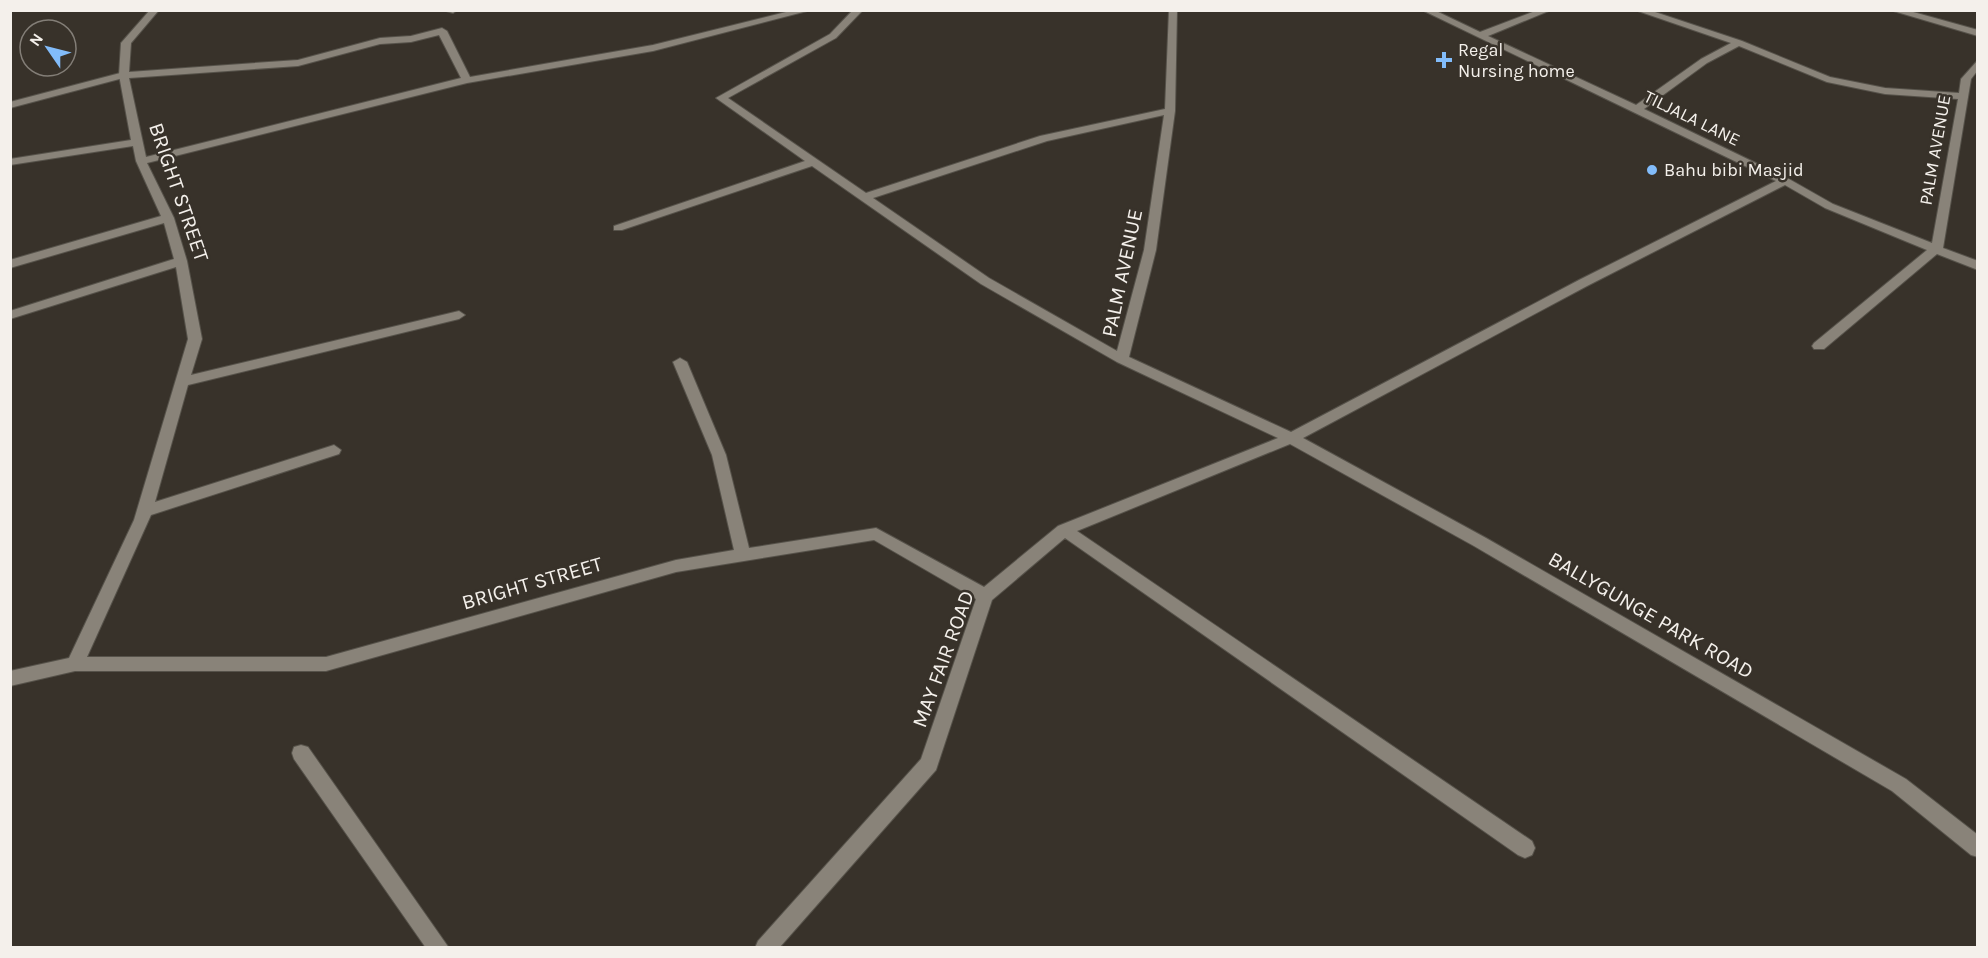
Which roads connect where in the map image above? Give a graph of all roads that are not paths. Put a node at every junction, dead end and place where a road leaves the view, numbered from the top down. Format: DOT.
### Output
graph roads {
  1 [pos="155,10"];
  2 [pos="447,10"];
  3 [pos="453,10"];
  4 [pos="807,10"];
  5 [pos="859,10"];
  6 [pos="1173,10"];
  7 [pos="1426,10"];
  8 [pos="1547,10"];
  9 [pos="1639,10"];
  10 [pos="1894,10"];
  11 [pos="1977,33"];
  12 [pos="1481,35"];
  13 [pos="1739,43"];
  14 [pos="1977,63"];
  15 [pos="124,75"];
  16 [pos="467,80"];
  17 [pos="1963,96"];
  18 [pos="10,105"];
  19 [pos="1637,109"];
  20 [pos="1170,111"];
  21 [pos="135,142"];
  22 [pos="141,161"];
  23 [pos="10,162"];
  24 [pos="811,163"];
  25 [pos="1785,181"];
  26 [pos="863,198"];
  27 [pos="168,218"];
  28 [pos="618,228"];
  29 [pos="1936,248"];
  30 [pos="181,261"];
  31 [pos="10,264"];
  32 [pos="1977,266"];
  33 [pos="10,315"];
  34 [pos="459,315"];
  35 [pos="1819,346"];
  36 [pos="1122,359"];
  37 [pos="680,362"];
  38 [pos="182,382"];
  39 [pos="1291,438"];
  40 [pos="334,450"];
  41 [pos="145,511"];
  42 [pos="1064,530"];
  43 [pos="743,555"];
  44 [pos="985,596"];
  45 [pos="75,664"];
  46 [pos="10,680"];
  47 [pos="301,753"];
  48 [pos="1525,848"];
  49 [pos="1977,848"];
  50 [pos="439,948"];
  51 [pos="765,948"];
  1 -- 15 [label="street, BRIGHT STREET"];
  2 -- 3 [label="street"];
  4 -- 16 [label="street"];
  5 -- 24 [label="street"];
  6 -- 20 [label="street, PALM AVENUE"];
  7 -- 12 [label="street, TILJALA LANE"];
  8 -- 12 [label="street"];
  9 -- 13 [label="street"];
  10 -- 11 [label="street"];
  12 -- 19 [label="street, TILJALA LANE"];
  13 -- 17 [label="street"];
  13 -- 19 [label="street"];
  14 -- 17 [label="street, PALM AVENUE"];
  15 -- 16 [label="street"];
  15 -- 18 [label="street"];
  15 -- 21 [label="street, BRIGHT STREET"];
  16 -- 22 [label="street"];
  17 -- 29 [label="street, PALM AVENUE"];
  19 -- 25 [label="street, TILJALA LANE"];
  20 -- 26 [label="street"];
  20 -- 36 [label="street, PALM AVENUE"];
  21 -- 22 [label="street, BRIGHT STREET"];
  21 -- 23 [label="street"];
  22 -- 27 [label="street, BRIGHT STREET"];
  24 -- 26 [label="street"];
  24 -- 28 [label="street"];
  25 -- 29 [label="street, TILJALA LANE"];
  25 -- 39 [label="street, MAY FAIR ROAD"];
  26 -- 36 [label="street"];
  27 -- 30 [label="street, BRIGHT STREET"];
  27 -- 31 [label="street"];
  29 -- 32 [label="street, TILJALA LANE"];
  29 -- 35 [label="street"];
  30 -- 33 [label="street"];
  30 -- 38 [label="street, BRIGHT STREET"];
  34 -- 38 [label="street"];
  36 -- 39 [label="street, PALM AVENUE"];
  37 -- 43 [label="street"];
  38 -- 41 [label="street, BRIGHT STREET"];
  39 -- 42 [label="street, MAY FAIR ROAD"];
  39 -- 49 [label="street, BALLYGUNGE PARK ROAD"];
  40 -- 41 [label="street"];
  41 -- 45 [label="street, BRIGHT STREET"];
  42 -- 44 [label="street, MAY FAIR ROAD"];
  42 -- 48 [label="street"];
  43 -- 44 [label="street, BRIGHT STREET"];
  43 -- 45 [label="street, BRIGHT STREET"];
  44 -- 51 [label="street, MAY FAIR ROAD"];
  45 -- 46 [label="street, BRIGHT STREET"];
  47 -- 50 [label="street"];
}
